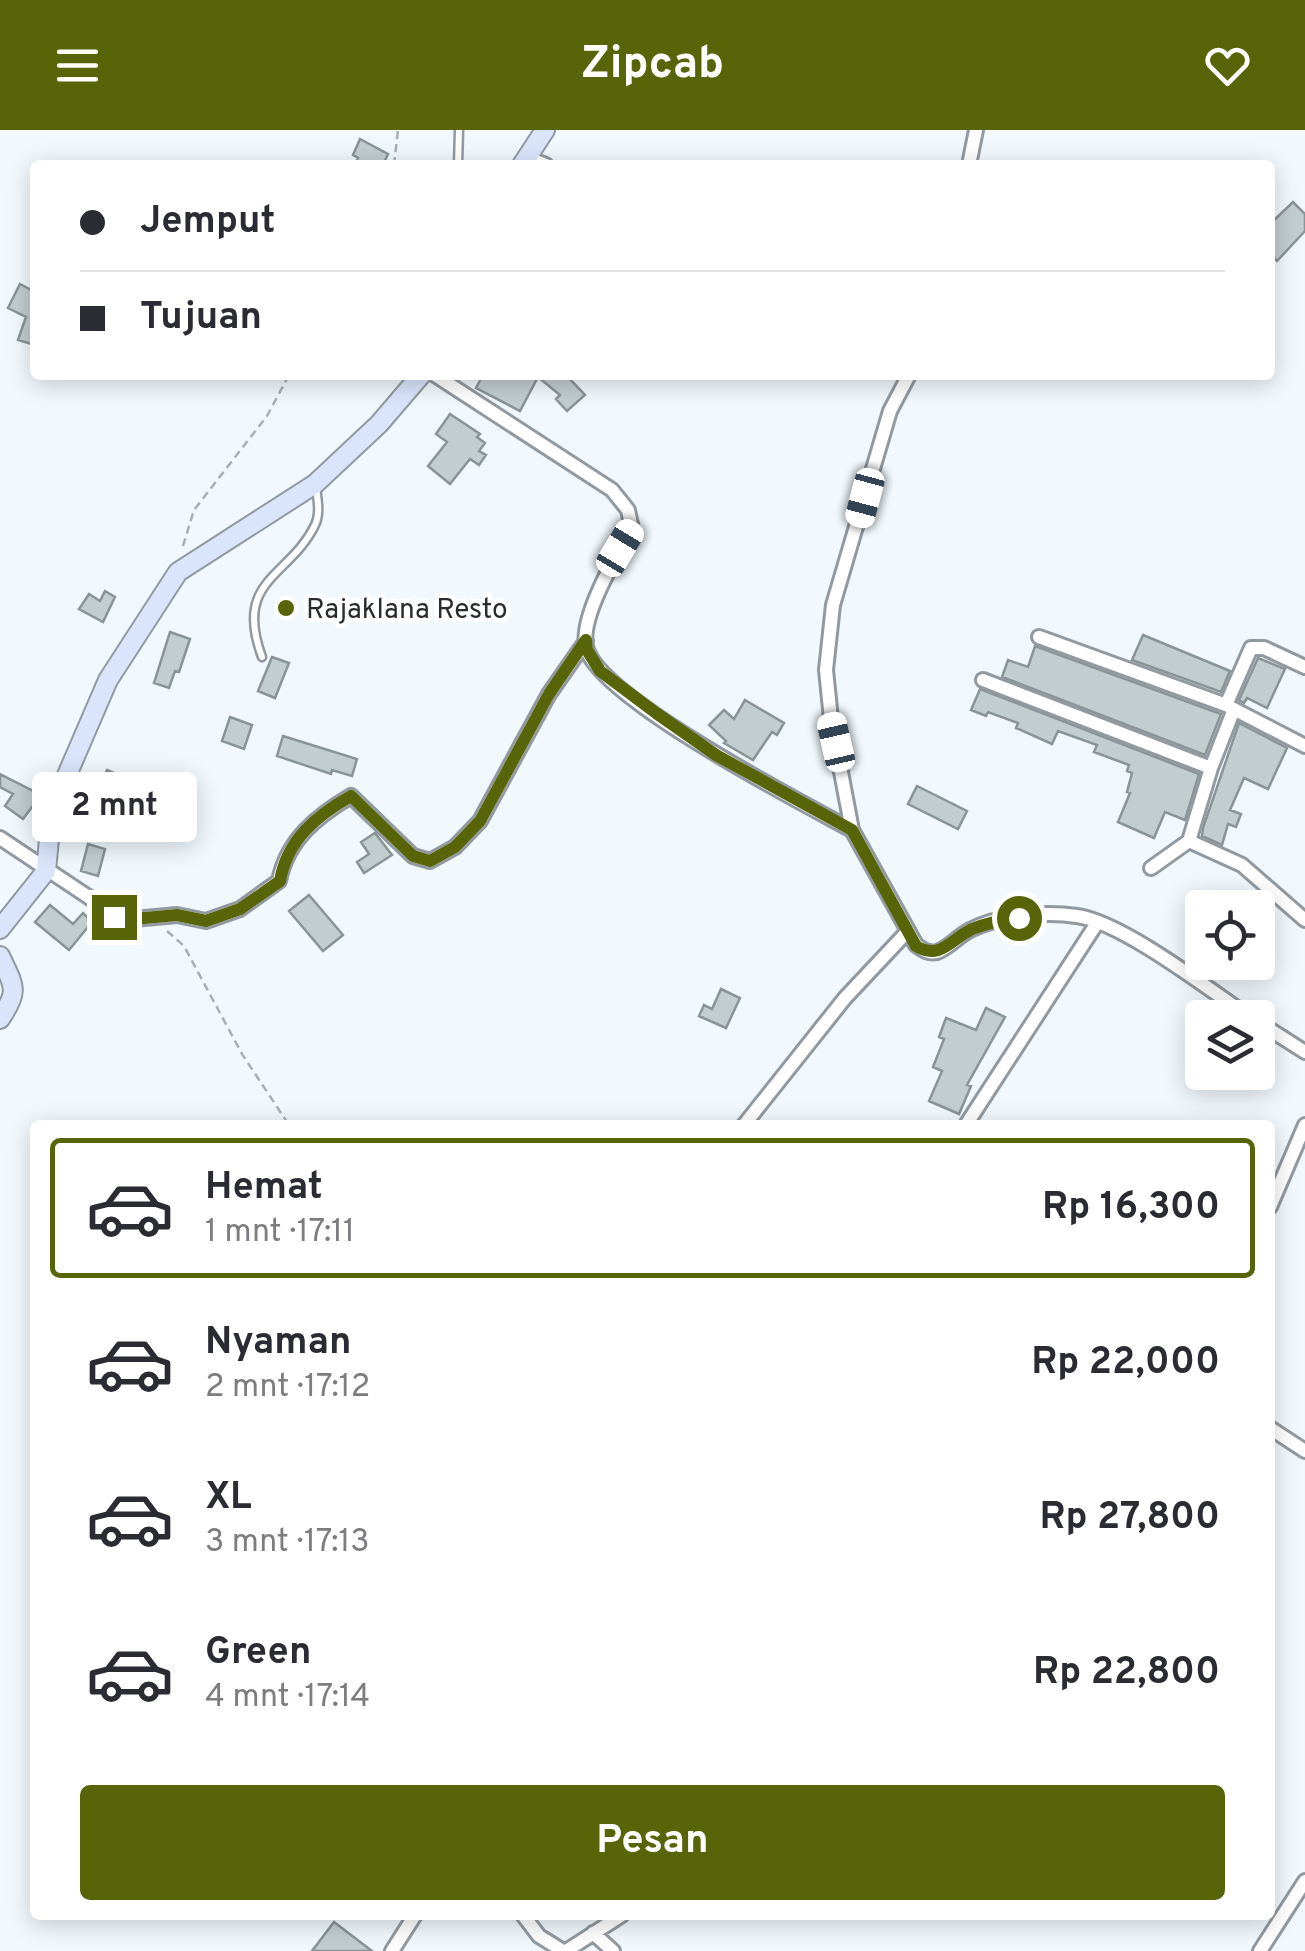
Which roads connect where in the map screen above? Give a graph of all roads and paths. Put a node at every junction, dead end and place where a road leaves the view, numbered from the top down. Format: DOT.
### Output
graph roads {
  1 [pos="398,130"];
  2 [pos="459,130"];
  3 [pos="545,130"];
  4 [pos="976,130"];
  5 [pos="395,160"];
  6 [pos="458,160"];
  7 [pos="525,160"];
  8 [pos="970,160"];
  9 [pos="287,380"];
  10 [pos="417,380"];
  11 [pos="444,380"];
  12 [pos="907,380"];
  13 [pos="316,484"];
  14 [pos="178,572"];
  15 [pos="1039,636"];
  16 [pos="586,640"];
  17 [pos="262,657"];
  18 [pos="1305,667"];
  19 [pos="983,680"];
  20 [pos="1230,707"];
  21 [pos="1305,746"];
  22 [pos="1211,768"];
  23 [pos="852,830"];
  24 [pos="0,838"];
  25 [pos="1189,840"];
  26 [pos="1151,868"];
  27 [pos="46,871"];
  28 [pos="1305,920"];
  29 [pos="1098,923"];
  30 [pos="165,929"];
  31 [pos="0,930"];
  32 [pos="908,931"];
  33 [pos="0,956"];
  34 [pos="1224,1000"];
  35 [pos="0,1020"];
  36 [pos="1275,1033"];
  37 [pos="1305,1052"];
  38 [pos="286,1120"];
  39 [pos="748,1120"];
  40 [pos="969,1120"];
  41 [pos="1305,1125"];
  42 [pos="1275,1195"];
  43 [pos="1275,1431"];
  44 [pos="1305,1451"];
  45 [pos="1305,1881"];
  46 [pos="412,1920"];
  47 [pos="528,1920"];
  48 [pos="614,1920"];
  49 [pos="593,1933"];
  50 [pos="392,1951"];
  51 [pos="565,1951"];
  52 [pos="613,1951"];
  53 [pos="1260,1951"];
  1 -- 5 [label="path"];
  2 -- 6 [label="lane"];
  3 -- 7 [label="street"];
  4 -- 8 [label="street"];
  9 -- 14 [label="path"];
  10 -- 13 [label="street"];
  11 -- 16 [label="street"];
  12 -- 23 [label="street"];
  13 -- 14 [label="street"];
  13 -- 17 [label="lane"];
  14 -- 27 [label="street"];
  15 -- 20 [label="street"];
  16 -- 23 [label="street"];
  16 -- 27 [label="street"];
  18 -- 20 [label="street"];
  19 -- 22 [label="street"];
  20 -- 21 [label="street"];
  20 -- 22 [label="street"];
  22 -- 25 [label="street"];
  23 -- 32 [label="street"];
  24 -- 27 [label="street"];
  25 -- 26 [label="street"];
  25 -- 28 [label="street"];
  27 -- 31 [label="street"];
  29 -- 32 [label="street"];
  29 -- 34 [label="street"];
  29 -- 40 [label="street"];
  30 -- 38 [label="path"];
  32 -- 39 [label="street"];
  33 -- 35 [label="street"];
  36 -- 37 [label="street"];
  41 -- 42 [label="street"];
  43 -- 44 [label="street"];
  45 -- 53 [label="street"];
  46 -- 50 [label="street"];
  47 -- 51 [label="street"];
  48 -- 49 [label="street"];
  49 -- 51 [label="street"];
  49 -- 52 [label="street"];
}
